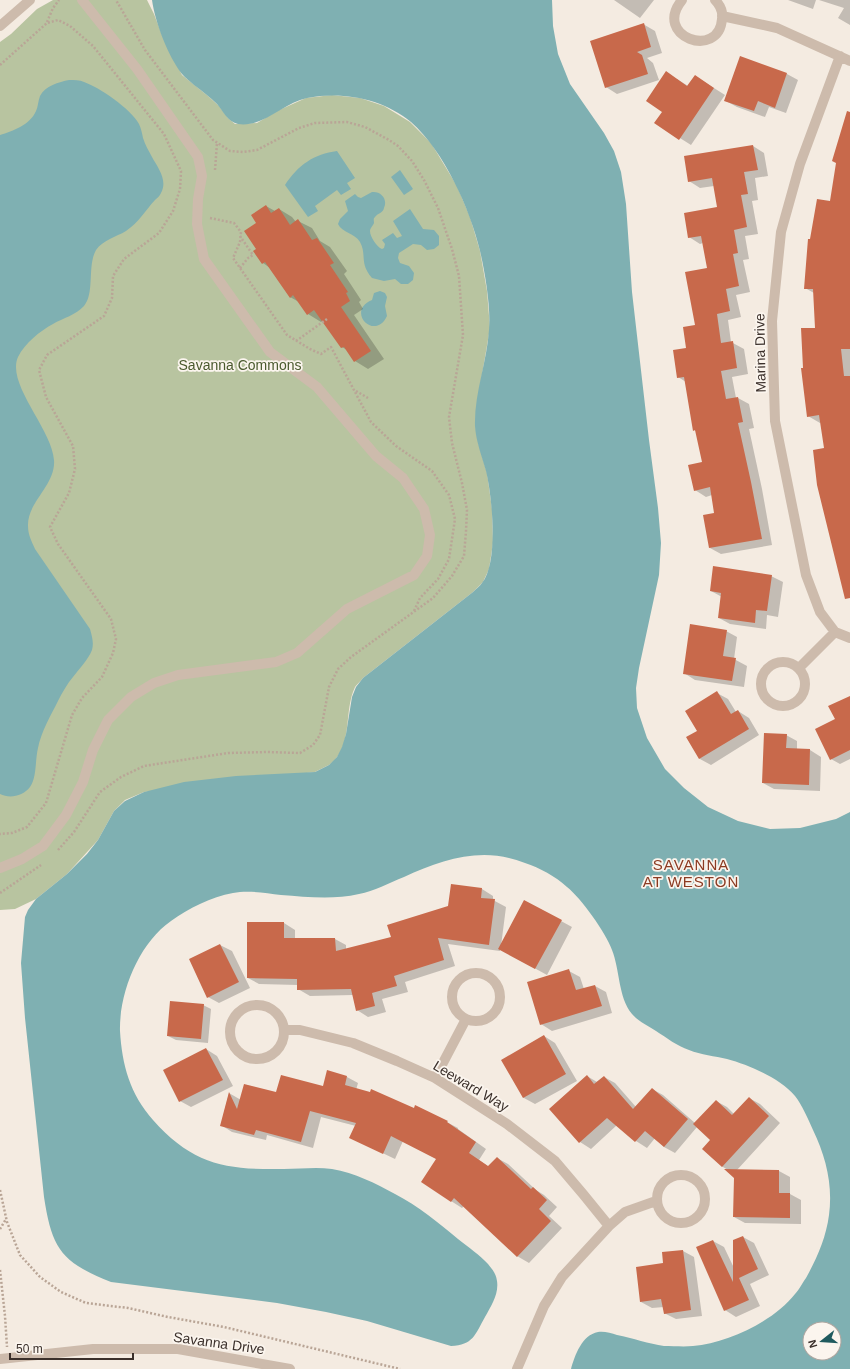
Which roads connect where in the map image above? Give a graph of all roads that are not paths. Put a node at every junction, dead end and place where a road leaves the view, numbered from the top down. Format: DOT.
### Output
graph roads {
  1 [pos="30,0"];
  2 [pos="82,0"];
  3 [pos="682,0"];
  4 [pos="714,0"];
  5 [pos="722,16"];
  6 [pos="0,26"];
  7 [pos="840,56"];
  8 [pos="850,61"];
  9 [pos="835,632"];
  10 [pos="850,638"];
  11 [pos="799,668"];
  12 [pos="0,868"];
  13 [pos="466,1019"];
  14 [pos="284,1030"];
  15 [pos="435,1078"];
  16 [pos="656,1202"];
  17 [pos="608,1226"];
  18 [pos="4,1358"];
  19 [pos="290,1369"];
  20 [pos="517,1369"];
  1 -- 6 [label="street"];
  2 -- 12 [label="street"];
  3 -- 5 [label="street"];
  4 -- 5 [label="street"];
  5 -- 7 [label="street"];
  7 -- 8 [label="street"];
  7 -- 9 [label="street, Marina Drive"];
  9 -- 10 [label="street"];
  9 -- 11 [label="street"];
  11 -- 11 [label="street"];
  13 -- 13 [label="street"];
  13 -- 15 [label="street"];
  14 -- 14 [label="street"];
  14 -- 15 [label="street, Leeward Way"];
  15 -- 17 [label="street, Leeward Way"];
  16 -- 16 [label="street"];
  16 -- 17 [label="street"];
  17 -- 20 [label="street"];
  18 -- 19 [label="street, Savanna Drive"];
}
